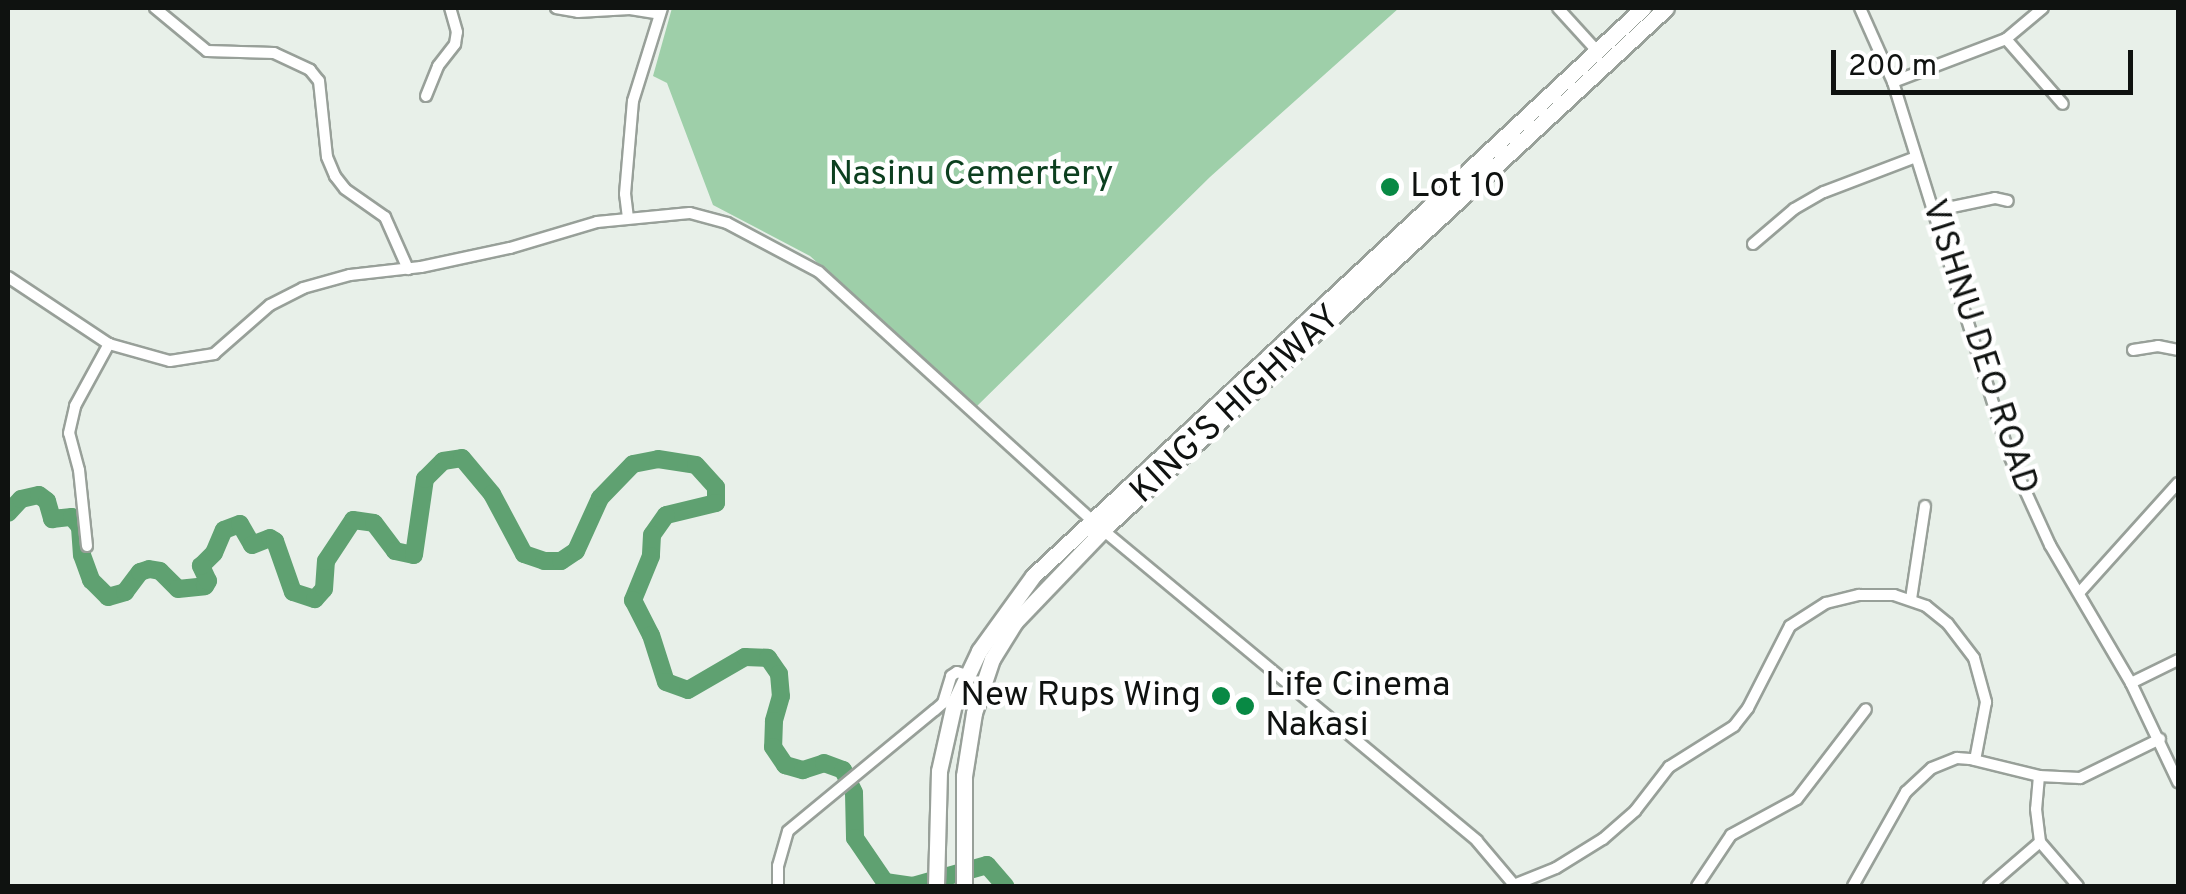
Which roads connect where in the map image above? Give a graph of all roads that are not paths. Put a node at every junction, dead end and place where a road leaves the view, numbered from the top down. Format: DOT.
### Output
graph roads {
  1 [pos="154,8"];
  2 [pos="450,8"];
  3 [pos="556,8"];
  4 [pos="1558,8"];
  5 [pos="1643,8"];
  6 [pos="1666,8"];
  7 [pos="1860,8"];
  8 [pos="2043,8"];
  9 [pos="661,11"];
  10 [pos="2006,39"];
  11 [pos="1598,52"];
  12 [pos="1892,82"];
  13 [pos="426,96"];
  14 [pos="2063,104"];
  15 [pos="1916,157"];
  16 [pos="2008,202"];
  17 [pos="1932,211"];
  18 [pos="628,218"];
  19 [pos="1754,244"];
  20 [pos="408,269"];
  21 [pos="8,277"];
  22 [pos="109,344"];
  23 [pos="2134,350"];
  24 [pos="2178,350"];
  25 [pos="2178,483"];
  26 [pos="1925,506"];
  27 [pos="1098,525"];
  28 [pos="87,546"];
  29 [pos="2080,593"];
  30 [pos="1911,599"];
  31 [pos="2178,660"];
  32 [pos="966,675"];
  33 [pos="2131,683"];
  34 [pos="1866,709"];
  35 [pos="2160,740"];
  36 [pos="1975,760"];
  37 [pos="2039,776"];
  38 [pos="2178,782"];
  39 [pos="2040,842"];
  40 [pos="778,886"];
  41 [pos="936,886"];
  42 [pos="964,886"];
  43 [pos="1514,886"];
  44 [pos="1697,886"];
  45 [pos="1854,886"];
  46 [pos="1989,886"];
  47 [pos="2078,886"];
  1 -- 20 [label="street"];
  2 -- 13 [label="street"];
  3 -- 9 [label="street"];
  4 -- 11 [label="street"];
  5 -- 11 [label="highway, KING'S HIGHWAY"];
  6 -- 27 [label="highway, KING'S HIGHWAY"];
  7 -- 12 [label="street, VISHNU DEO ROAD"];
  8 -- 10 [label="street"];
  9 -- 18 [label="street"];
  10 -- 12 [label="street"];
  10 -- 14 [label="street"];
  11 -- 27 [label="highway, KING'S HIGHWAY"];
  12 -- 15 [label="street, VISHNU DEO ROAD"];
  15 -- 17 [label="street, VISHNU DEO ROAD"];
  15 -- 19 [label="street"];
  16 -- 17 [label="street"];
  17 -- 29 [label="street, VISHNU DEO ROAD"];
  18 -- 20 [label="street"];
  18 -- 27 [label="street"];
  20 -- 22 [label="street"];
  21 -- 22 [label="street"];
  22 -- 28 [label="street"];
  23 -- 24 [label="street"];
  25 -- 29 [label="street"];
  26 -- 30 [label="street"];
  27 -- 32 [label="highway, KING'S HIGHWAY"];
  27 -- 42 [label="highway, KING'S HIGHWAY"];
  27 -- 43 [label="street"];
  29 -- 33 [label="street, VISHNU DEO ROAD"];
  30 -- 36 [label="street"];
  30 -- 43 [label="street"];
  31 -- 33 [label="street"];
  32 -- 40 [label="street"];
  32 -- 41 [label="highway, KING'S HIGHWAY"];
  33 -- 35 [label="street, VISHNU DEO ROAD"];
  34 -- 44 [label="street"];
  35 -- 37 [label="street"];
  35 -- 38 [label="street, VISHNU DEO ROAD"];
  36 -- 37 [label="street"];
  36 -- 45 [label="street"];
  37 -- 39 [label="street"];
  39 -- 46 [label="street"];
  39 -- 47 [label="street"];
}
